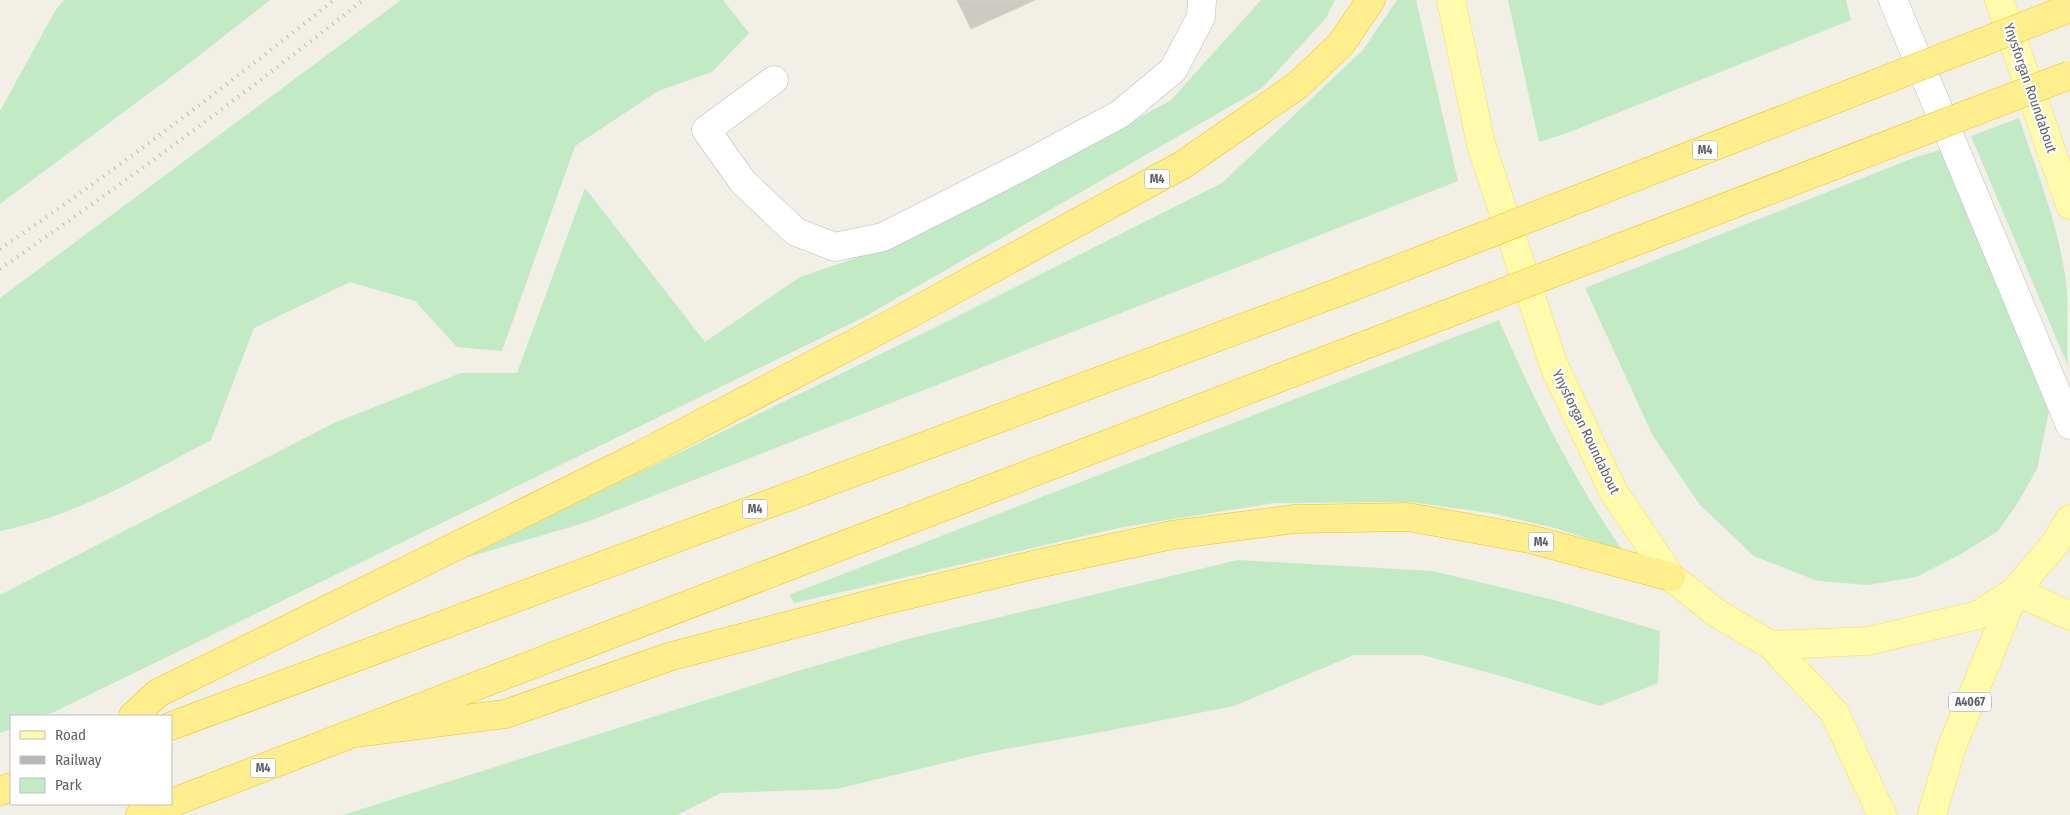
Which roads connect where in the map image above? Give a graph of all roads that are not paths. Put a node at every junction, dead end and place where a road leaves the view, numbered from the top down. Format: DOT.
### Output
graph roads {
  1 [pos="1202,0"];
  2 [pos="1371,0"];
  3 [pos="1451,0"];
  4 [pos="1893,0"];
  5 [pos="1999,0"];
  6 [pos="2070,8"];
  7 [pos="2070,75"];
  8 [pos="774,80"];
  9 [pos="2070,205"];
  10 [pos="2070,425"];
  11 [pos="2070,519"];
  12 [pos="1672,577"];
  13 [pos="2015,591"];
  14 [pos="2070,616"];
  15 [pos="1771,645"];
  16 [pos="133,715"];
  17 [pos="172,726"];
  18 [pos="355,733"];
  19 [pos="172,802"];
  20 [pos="165,805"];
  21 [pos="140,815"];
  22 [pos="1882,815"];
  23 [pos="1932,815"];
  1 -- 8 [label="lane"];
  2 -- 16 [label="highway, M4"];
  3 -- 12 [label="main road, Ynysforgan Roundabout"];
  4 -- 10 [label="lane"];
  5 -- 9 [label="main road, Ynysforgan Roundabout"];
  6 -- 17 [label="highway, M4, bridge"];
  7 -- 18 [label="highway, M4, bridge"];
  11 -- 13 [label="main road"];
  12 -- 15 [label="main road, Ynysforgan Roundabout"];
  12 -- 18 [label="highway, M4"];
  13 -- 14 [label="main road"];
  13 -- 15 [label="main road"];
  13 -- 23 [label="main road, A4067"];
  15 -- 22 [label="main road, Ynysforgan Roundabout"];
  18 -- 19 [label="highway, M4"];
  20 -- 21 [label="highway, M4"];
}
